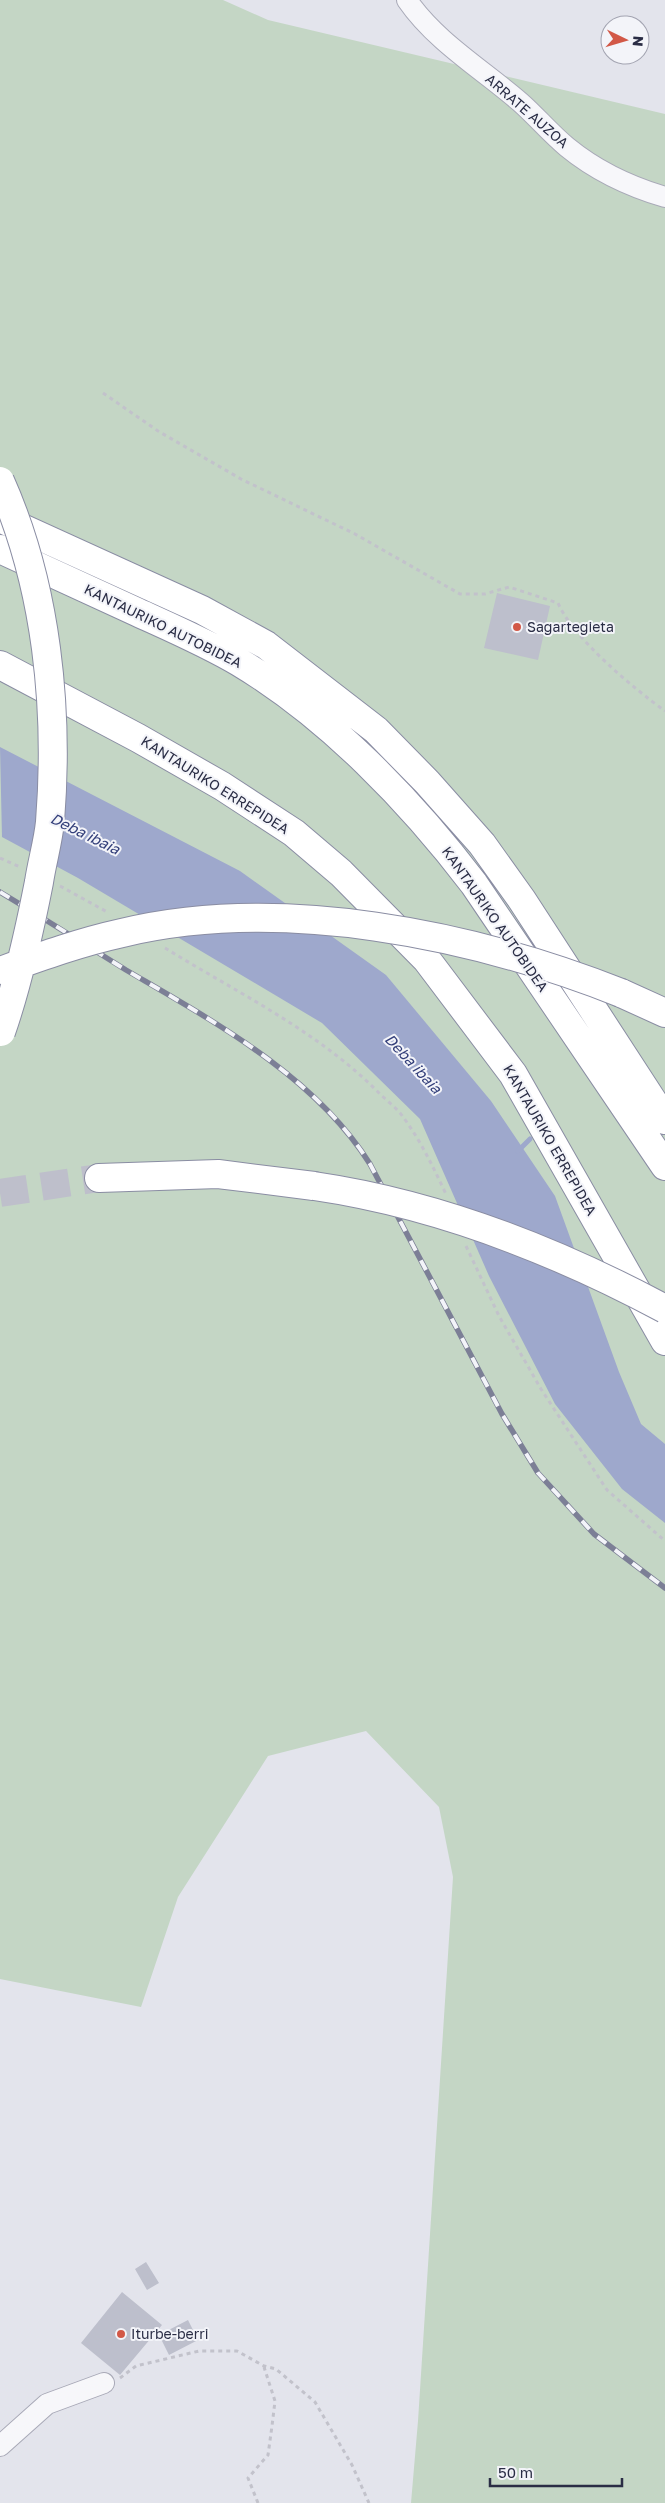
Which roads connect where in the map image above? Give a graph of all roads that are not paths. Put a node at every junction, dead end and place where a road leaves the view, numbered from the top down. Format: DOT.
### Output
graph roads {
  1 [pos="407,0"];
  2 [pos="665,197"];
  3 [pos="0,481"];
  4 [pos="0,518"];
  5 [pos="0,549"];
  6 [pos="0,665"];
  7 [pos="1,970"];
  8 [pos="665,1013"];
  9 [pos="0,1033"];
  10 [pos="665,1120"];
  11 [pos="665,1166"];
  12 [pos="99,1178"];
  13 [pos="665,1308"];
  14 [pos="665,1341"];
  15 [pos="104,2383"];
  16 [pos="0,2446"];
  1 -- 2 [label="street, ARRATE AUZOA"];
  3 -- 9 [label="highway, bridge"];
  4 -- 10 [label="highway, KANTAURIKO AUTOBIDEA"];
  5 -- 11 [label="highway, KANTAURIKO AUTOBIDEA"];
  6 -- 14 [label="highway, KANTAURIKO ERREPIDEA"];
  7 -- 8 [label="highway, bridge"];
  12 -- 13 [label="highway, bridge"];
  15 -- 16 [label="street"];
}
